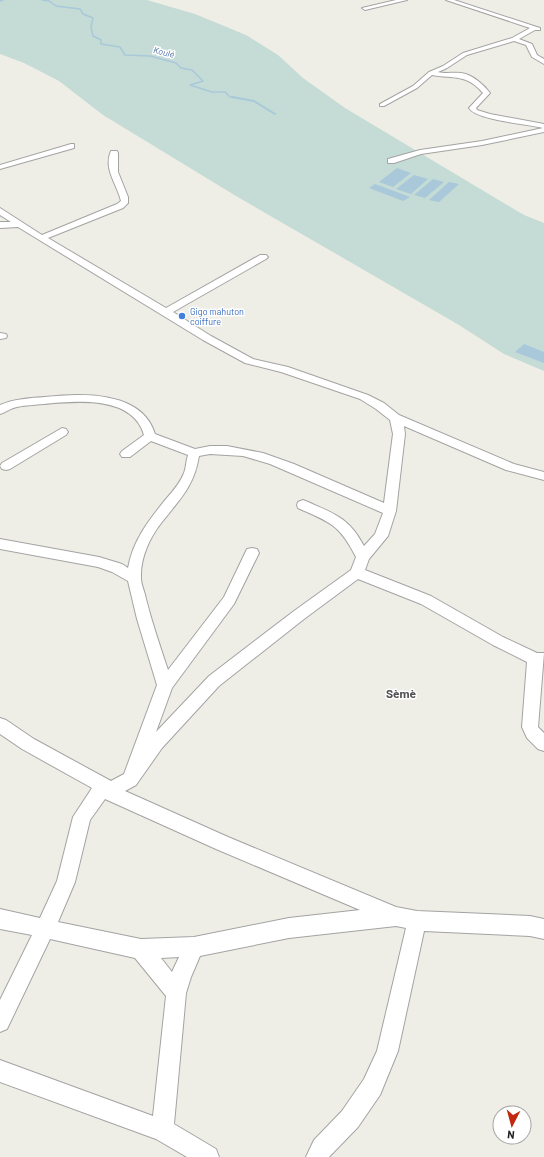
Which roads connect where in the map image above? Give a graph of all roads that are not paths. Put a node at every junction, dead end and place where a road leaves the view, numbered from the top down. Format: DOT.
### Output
graph roads {
  1 [pos="404,0"];
  2 [pos="449,0"];
  3 [pos="365,8"];
  4 [pos="535,28"];
  5 [pos="544,31"];
  6 [pos="514,39"];
  7 [pos="544,62"];
  8 [pos="432,73"];
  9 [pos="382,105"];
  10 [pos="544,126"];
  11 [pos="544,130"];
  12 [pos="71,146"];
  13 [pos="114,153"];
  14 [pos="391,161"];
  15 [pos="0,167"];
  16 [pos="0,211"];
  17 [pos="21,224"];
  18 [pos="0,225"];
  19 [pos="42,238"];
  20 [pos="263,257"];
  21 [pos="166,312"];
  22 [pos="0,410"];
  23 [pos="395,418"];
  24 [pos="62,432"];
  25 [pos="150,436"];
  26 [pos="194,453"];
  27 [pos="126,454"];
  28 [pos="3,466"];
  29 [pos="18,472"];
  30 [pos="544,476"];
  31 [pos="303,505"];
  32 [pos="390,511"];
  33 [pos="0,544"];
  34 [pos="252,553"];
  35 [pos="363,557"];
  36 [pos="357,573"];
  37 [pos="134,578"];
  38 [pos="540,659"];
  39 [pos="166,685"];
  40 [pos="0,725"];
  41 [pos="544,744"];
  42 [pos="130,778"];
  43 [pos="106,788"];
  44 [pos="396,916"];
  45 [pos="0,919"];
  46 [pos="417,921"];
  47 [pos="45,929"];
  48 [pos="544,929"];
  49 [pos="194,947"];
  50 [pos="141,949"];
  51 [pos="176,993"];
  52 [pos="0,1022"];
  53 [pos="0,1071"];
  54 [pos="162,1130"];
  55 [pos="208,1157"];
  56 [pos="317,1157"];
  1 -- 3 [label="street"];
  2 -- 4 [label="street"];
  4 -- 5 [label="street"];
  4 -- 6 [label="street"];
  6 -- 7 [label="street"];
  6 -- 8 [label="street"];
  8 -- 9 [label="street"];
  8 -- 10 [label="street"];
  11 -- 14 [label="street"];
  12 -- 15 [label="street"];
  13 -- 19 [label="street"];
  16 -- 17 [label="street"];
  17 -- 18 [label="street"];
  17 -- 19 [label="street"];
  19 -- 21 [label="street"];
  20 -- 21 [label="street"];
  21 -- 23 [label="street"];
  22 -- 25 [label="street"];
  23 -- 30 [label="street"];
  23 -- 32 [label="street"];
  24 -- 28 [label="street"];
  25 -- 26 [label="street"];
  25 -- 27 [label="street"];
  26 -- 32 [label="street"];
  26 -- 37 [label="street"];
  28 -- 29 [label="street"];
  31 -- 35 [label="street"];
  32 -- 35 [label="street"];
  33 -- 37 [label="street"];
  34 -- 39 [label="street"];
  35 -- 36 [label="street"];
  36 -- 38 [label="street"];
  36 -- 42 [label="street"];
  37 -- 39 [label="street"];
  38 -- 41 [label="street"];
  39 -- 42 [label="street"];
  40 -- 43 [label="street"];
  42 -- 43 [label="street"];
  43 -- 44 [label="street"];
  43 -- 47 [label="street"];
  44 -- 46 [label="street"];
  44 -- 49 [label="street"];
  45 -- 47 [label="street"];
  46 -- 48 [label="street"];
  46 -- 56 [label="street"];
  47 -- 50 [label="street"];
  47 -- 52 [label="street"];
  49 -- 50 [label="street"];
  49 -- 51 [label="street"];
  50 -- 51 [label="street"];
  51 -- 54 [label="street"];
  53 -- 54 [label="street"];
  54 -- 55 [label="street"];
}
